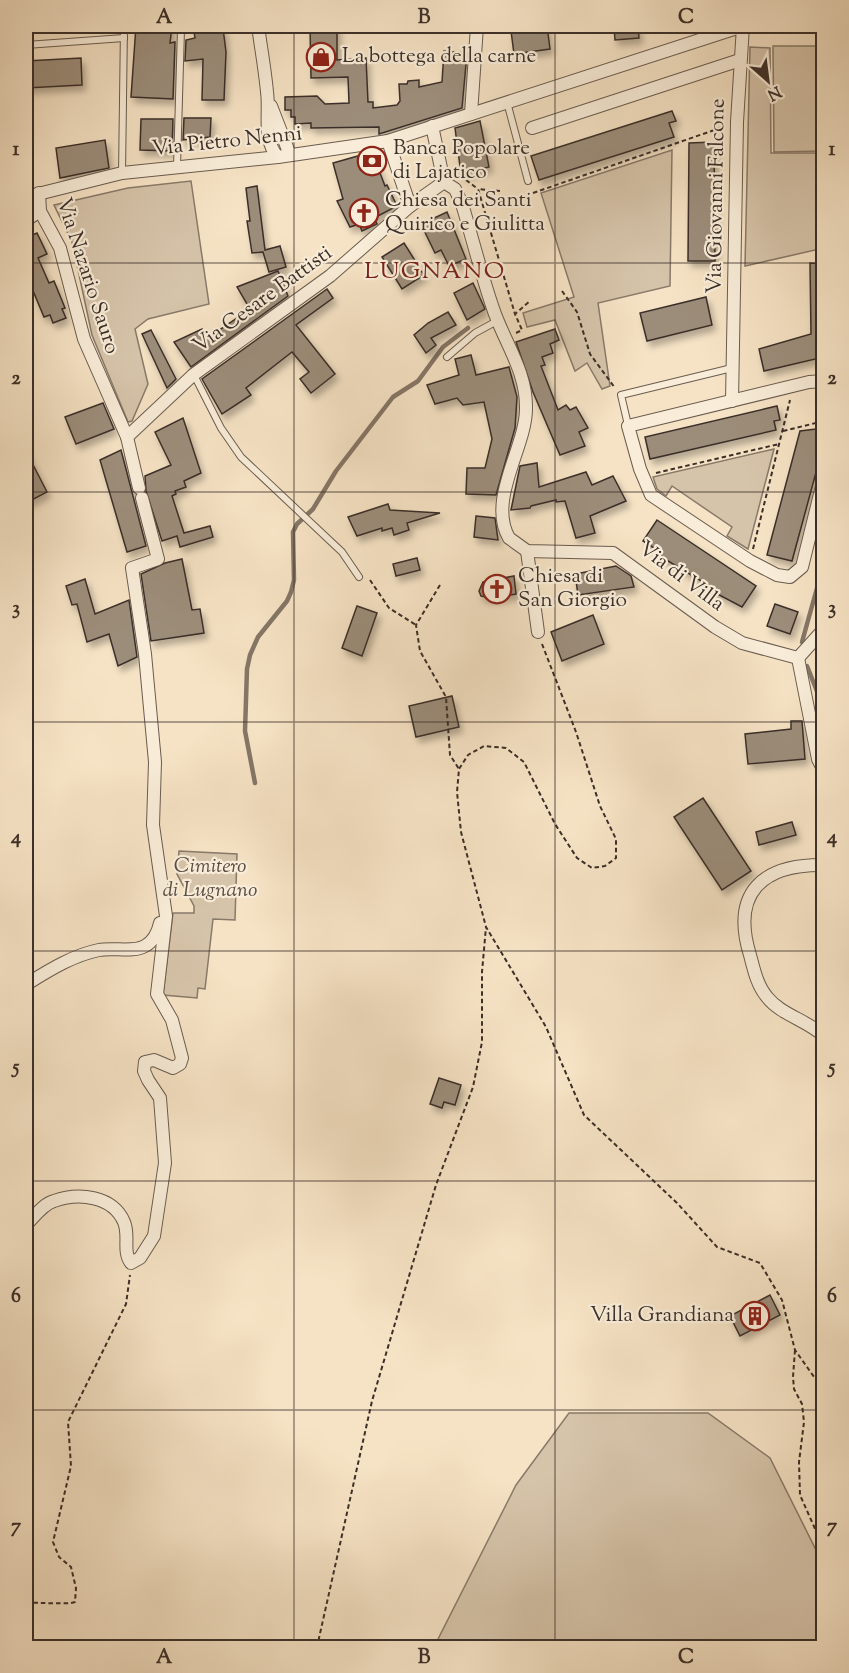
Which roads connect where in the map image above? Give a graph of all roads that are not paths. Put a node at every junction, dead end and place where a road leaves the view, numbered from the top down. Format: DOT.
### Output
graph roads {
  1 [pos="124,26"];
  2 [pos="258,26"];
  3 [pos="477,26"];
  4 [pos="181,29"];
  5 [pos="743,29"];
  6 [pos="124,38"];
  7 [pos="26,45"];
  8 [pos="741,60"];
  9 [pos="268,95"];
  10 [pos="507,102"];
  11 [pos="471,114"];
  12 [pos="432,126"];
  13 [pos="268,128"];
  14 [pos="532,128"];
  15 [pos="388,141"];
  16 [pos="284,156"];
  17 [pos="249,160"];
  18 [pos="177,167"];
  19 [pos="122,173"];
  20 [pos="444,182"];
  21 [pos="528,182"];
  22 [pos="39,193"];
  23 [pos="26,197"];
  24 [pos="410,206"];
  25 [pos="40,211"];
  26 [pos="26,220"];
  27 [pos="498,321"];
  28 [pos="447,357"];
  29 [pos="732,368"];
  30 [pos="193,375"];
  31 [pos="824,381"];
  32 [pos="732,401"];
  33 [pos="628,426"];
  34 [pos="127,437"];
  35 [pos="824,478"];
  36 [pos="526,551"];
  37 [pos="358,574"];
  38 [pos="824,629"];
  39 [pos="538,632"];
  40 [pos="798,658"];
  41 [pos="824,771"];
  42 [pos="824,865"];
  43 [pos="165,901"];
  44 [pos="26,980"];
  45 [pos="824,1036"];
  46 [pos="26,1225"];
  1 -- 6 [label="lane"];
  2 -- 9 [label="street"];
  3 -- 11 [label="street"];
  4 -- 18 [label="lane"];
  5 -- 8 [label="street, Via Giovanni Falcone"];
  5 -- 10 [label="street, Via Pietro Nenni"];
  6 -- 7 [label="lane"];
  6 -- 19 [label="lane"];
  8 -- 14 [label="street"];
  8 -- 29 [label="street, Via Giovanni Falcone"];
  9 -- 13 [label="street"];
  9 -- 16 [label="street"];
  10 -- 11 [label="street, Via Pietro Nenni"];
  10 -- 21 [label="lane"];
  11 -- 12 [label="street, Via Pietro Nenni"];
  12 -- 15 [label="street, Via Pietro Nenni"];
  12 -- 20 [label="street"];
  13 -- 16 [label="street"];
  13 -- 17 [label="street"];
  15 -- 16 [label="street, Via Pietro Nenni"];
  15 -- 24 [label="street"];
  16 -- 17 [label="street, Via Pietro Nenni"];
  17 -- 18 [label="street, Via Pietro Nenni"];
  18 -- 19 [label="street, Via Pietro Nenni"];
  19 -- 22 [label="street, Via Pietro Nenni"];
  20 -- 24 [label="street, Via Cesare Battisti"];
  20 -- 27 [label="street"];
  22 -- 23 [label="street, Via Pietro Nenni"];
  22 -- 25 [label="street, Via Nazario Sauro"];
  24 -- 30 [label="street, Via Cesare Battisti"];
  25 -- 26 [label="street"];
  25 -- 34 [label="street, Via Nazario Sauro"];
  27 -- 28 [label="lane"];
  27 -- 36 [label="street"];
  29 -- 32 [label="street, Via Giovanni Falcone"];
  29 -- 33 [label="lane"];
  30 -- 34 [label="street, Via Cesare Battisti"];
  30 -- 37 [label="lane"];
  31 -- 32 [label="street"];
  32 -- 33 [label="street"];
  33 -- 35 [label="street"];
  34 -- 43 [label="street"];
  36 -- 39 [label="street"];
  36 -- 40 [label="street, Via di Villa"];
  38 -- 40 [label="street"];
  40 -- 41 [label="street"];
  42 -- 45 [label="street"];
  43 -- 44 [label="street"];
  43 -- 46 [label="street"];
}
